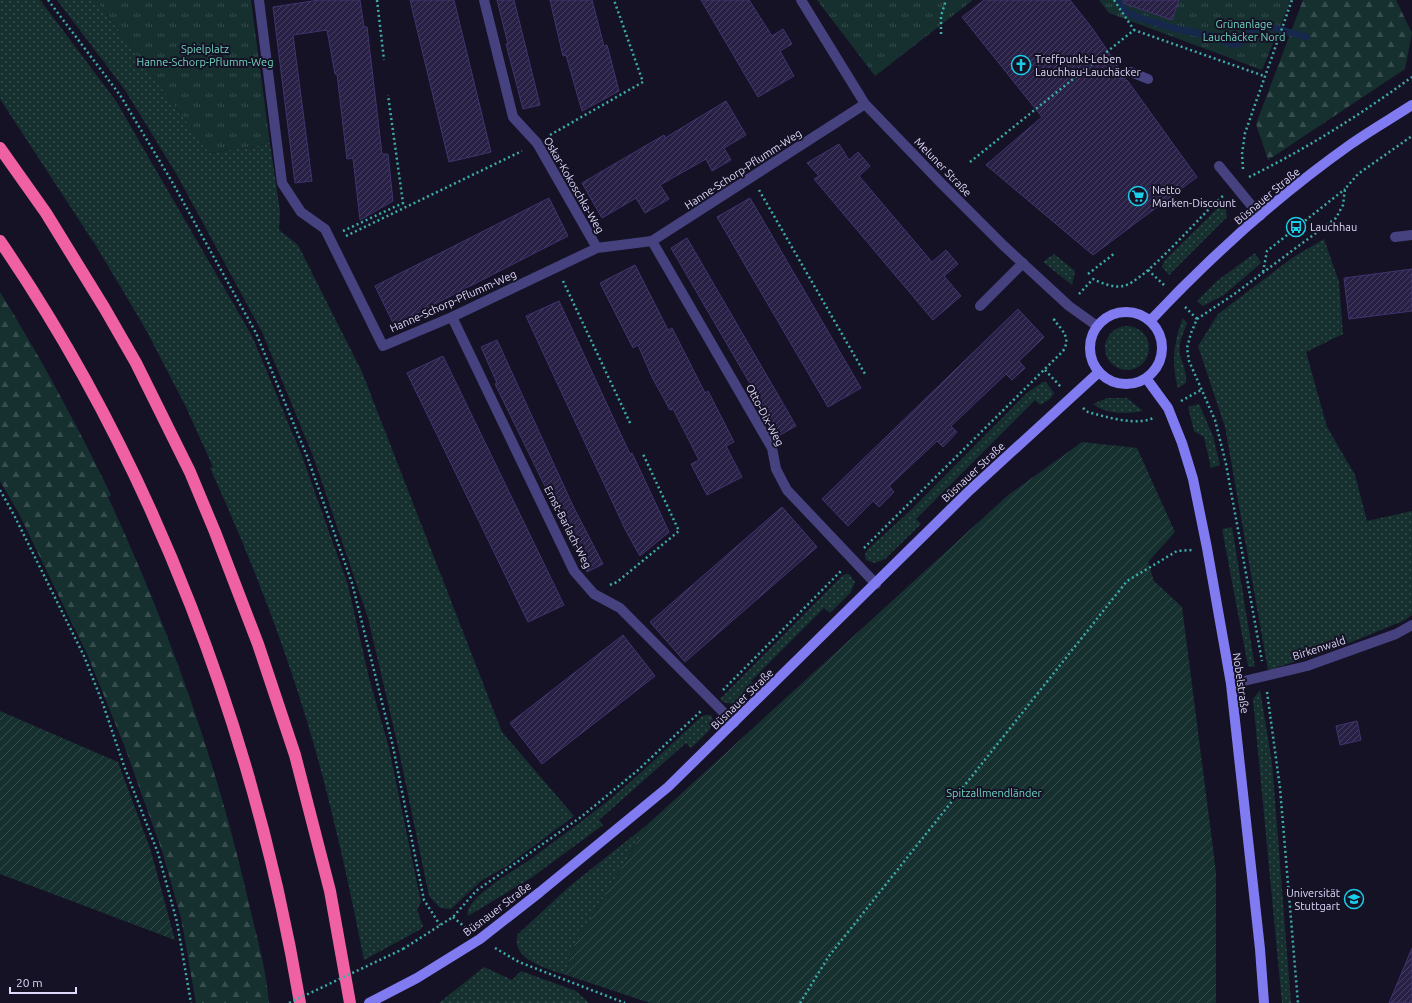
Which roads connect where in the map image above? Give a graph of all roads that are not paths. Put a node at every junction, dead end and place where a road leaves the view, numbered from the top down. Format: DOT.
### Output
graph roads {
  1 [pos="259,0"];
  2 [pos="484,0"];
  3 [pos="801,0"];
  4 [pos="1123,74"];
  5 [pos="1148,79"];
  6 [pos="865,104"];
  7 [pos="1412,105"];
  8 [pos="0,148"];
  9 [pos="1219,166"];
  10 [pos="1260,216"];
  11 [pos="1412,235"];
  12 [pos="1395,237"];
  13 [pos="0,241"];
  14 [pos="652,241"];
  15 [pos="597,248"];
  16 [pos="1023,263"];
  17 [pos="980,306"];
  18 [pos="452,317"];
  19 [pos="1150,320"];
  20 [pos="1097,326"];
  21 [pos="1099,372"];
  22 [pos="1146,378"];
  23 [pos="876,584"];
  24 [pos="1412,625"];
  25 [pos="1230,684"];
  26 [pos="734,723"];
  27 [pos="300,1003"];
  28 [pos="350,1003"];
  29 [pos="369,1003"];
  30 [pos="1264,1003"];
  1 -- 18 [label="street, Hanne-Schorp-Pflumm-Weg"];
  2 -- 15 [label="street, Oskar-Kokoschka-Weg"];
  3 -- 6 [label="street, Meluner Straße"];
  4 -- 5 [label="street"];
  6 -- 14 [label="street, Hanne-Schorp-Pflumm-Weg"];
  6 -- 16 [label="street, Meluner Straße"];
  7 -- 10 [label="street, Büsnauer Straße"];
  8 -- 28 [label="highway"];
  9 -- 10 [label="street"];
  10 -- 19 [label="street, Büsnauer Straße"];
  11 -- 12 [label="street"];
  13 -- 27 [label="highway"];
  14 -- 15 [label="street, Hanne-Schorp-Pflumm-Weg"];
  14 -- 23 [label="street, Otto-Dix-Weg"];
  15 -- 18 [label="street, Hanne-Schorp-Pflumm-Weg"];
  16 -- 17 [label="street"];
  16 -- 20 [label="street, Meluner Straße"];
  18 -- 26 [label="street, Ernst-Barlach-Weg"];
  19 -- 20 [label="street"];
  19 -- 22 [label="street"];
  20 -- 21 [label="street"];
  21 -- 22 [label="street"];
  21 -- 23 [label="street, Büsnauer Straße"];
  22 -- 25 [label="street, Nobelstraße"];
  23 -- 26 [label="street, Büsnauer Straße"];
  24 -- 25 [label="street, Birkenwald"];
  25 -- 30 [label="street, Nobelstraße"];
  26 -- 29 [label="street, Büsnauer Straße"];
}
